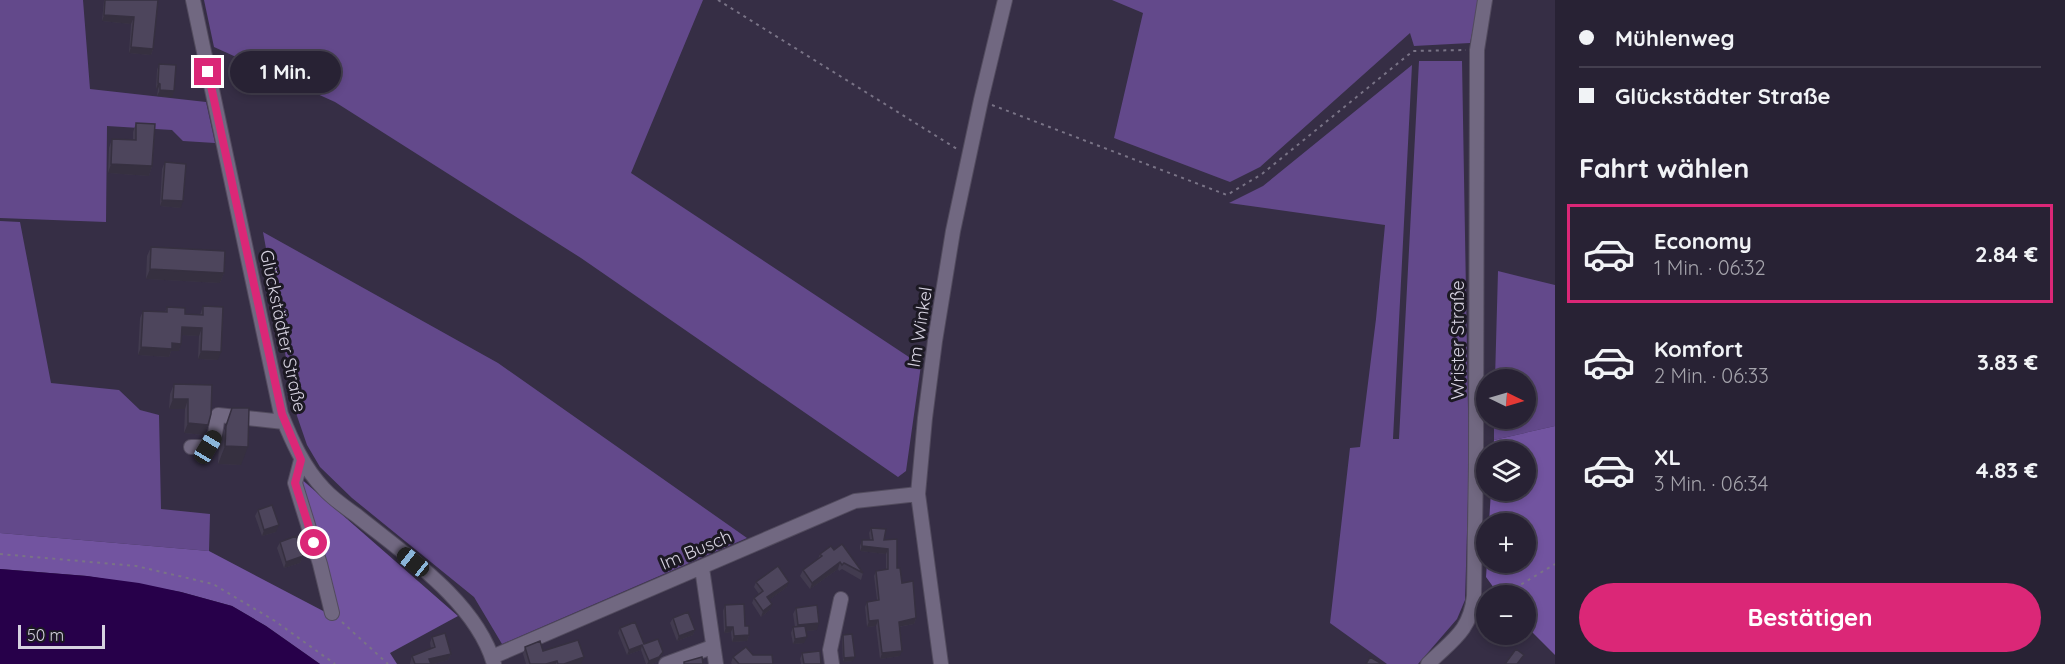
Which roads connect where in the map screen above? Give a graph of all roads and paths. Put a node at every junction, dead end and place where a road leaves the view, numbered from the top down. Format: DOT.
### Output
graph roads {
  1 [pos="193,0"];
  2 [pos="718,0"];
  3 [pos="1005,0"];
  4 [pos="1485,0"];
  5 [pos="1476,50"];
  6 [pos="981,100"];
  7 [pos="969,156"];
  8 [pos="284,422"];
  9 [pos="191,447"];
  10 [pos="301,460"];
  11 [pos="918,494"];
  12 [pos="0,554"];
  13 [pos="1555,564"];
  14 [pos="702,568"];
  15 [pos="1520,585"];
  16 [pos="841,598"];
  17 [pos="332,613"];
  18 [pos="712,647"];
  19 [pos="493,661"];
  20 [pos="335,664"];
  21 [pos="388,664"];
  22 [pos="666,664"];
  23 [pos="716,664"];
  24 [pos="832,664"];
  25 [pos="941,664"];
  26 [pos="1428,664"];
  1 -- 8 [label="street, Glückstädter Straße"];
  2 -- 7 [label="path"];
  3 -- 6 [label="street, Im Winkel"];
  4 -- 5 [label="street, Wrister Straße"];
  5 -- 6 [label="path"];
  5 -- 26 [label="street, Wrister Straße"];
  6 -- 7 [label="street, Im Winkel"];
  7 -- 11 [label="street, Im Winkel"];
  8 -- 9 [label="street"];
  8 -- 10 [label="street, Glückstädter Straße"];
  10 -- 17 [label="street"];
  10 -- 19 [label="street, Glückstädter Straße"];
  11 -- 14 [label="street, Im Busch"];
  11 -- 25 [label="street, Im Winkel"];
  12 -- 20 [label="path"];
  13 -- 15 [label="path"];
  14 -- 18 [label="street"];
  14 -- 19 [label="street, Im Busch"];
  16 -- 24 [label="street"];
  17 -- 21 [label="path"];
  18 -- 22 [label="street"];
  18 -- 23 [label="street"];
}
